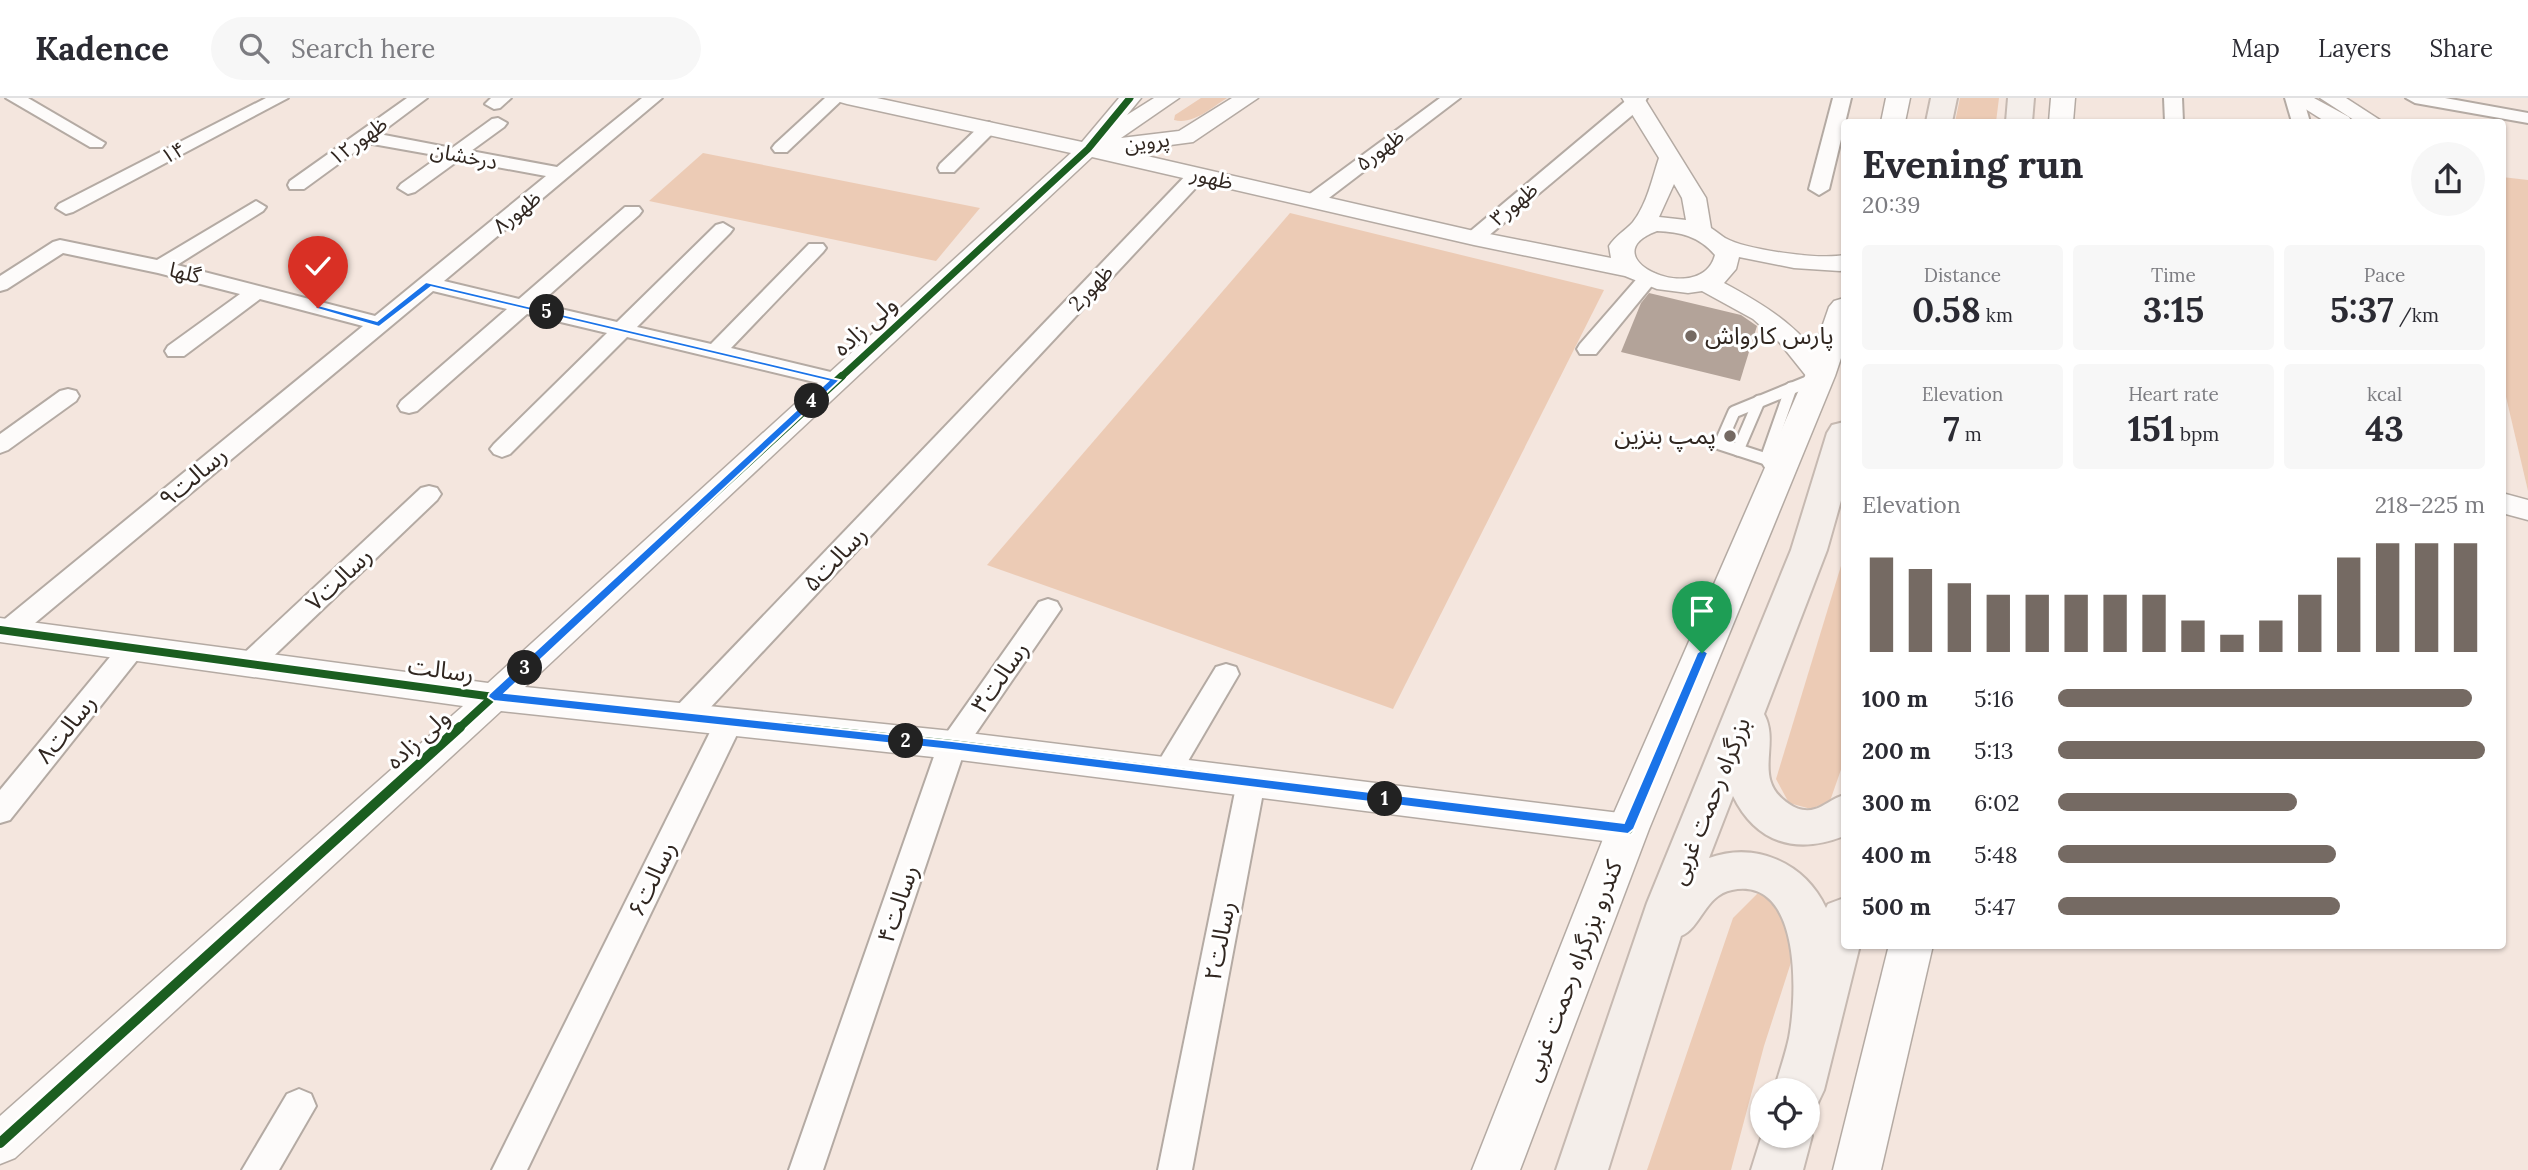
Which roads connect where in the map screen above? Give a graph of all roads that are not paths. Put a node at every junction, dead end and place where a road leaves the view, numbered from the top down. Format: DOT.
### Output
graph roads {
  1 [pos="15,98"];
  2 [pos="279,98"];
  3 [pos="418,98"];
  4 [pos="653,98"];
  5 [pos="835,98"];
  6 [pos="847,98"];
  7 [pos="1168,98"];
  8 [pos="1247,98"];
  9 [pos="1842,98"];
  10 [pos="1898,98"];
  11 [pos="1944,98"];
  12 [pos="2021,98"];
  13 [pos="2063,98"];
  14 [pos="2173,98"];
  15 [pos="2297,98"];
  16 [pos="2331,98"];
  17 [pos="2415,98"];
  18 [pos="1449,99"];
  19 [pos="1635,100"];
  20 [pos="1132,109"];
  21 [pos="2528,118"];
  22 [pos="1894,119"];
  23 [pos="1940,119"];
  24 [pos="2019,119"];
  25 [pos="2061,119"];
  26 [pos="2174,119"];
  27 [pos="2300,119"];
  28 [pos="2336,119"];
  29 [pos="2367,119"];
  30 [pos="498,123"];
  31 [pos="989,127"];
  32 [pos="365,137"];
  33 [pos="1185,137"];
  34 [pos="96,143"];
  35 [pos="782,148"];
  36 [pos="1088,149"];
  37 [pos="455,154"];
  38 [pos="1670,157"];
  39 [pos="947,168"];
  40 [pos="563,174"];
  41 [pos="1197,175"];
  42 [pos="297,185"];
  43 [pos="408,188"];
  44 [pos="1819,189"];
  45 [pos="1314,200"];
  46 [pos="256,207"];
  47 [pos="66,208"];
  48 [pos="632,211"];
  49 [pos="723,229"];
  50 [pos="1634,232"];
  51 [pos="1474,237"];
  52 [pos="1710,238"];
  53 [pos="816,248"];
  54 [pos="1577,257"];
  55 [pos="1841,264"];
  56 [pos="160,267"];
  57 [pos="1640,274"];
  58 [pos="1705,283"];
  59 [pos="429,284"];
  60 [pos="0,285"];
  61 [pos="257,292"];
  62 [pos="521,306"];
  63 [pos="1841,313"];
  64 [pos="379,324"];
  65 [pos="622,330"];
  66 [pos="1588,349"];
  67 [pos="176,351"];
  68 [pos="715,352"];
  69 [pos="835,380"];
  70 [pos="1805,382"];
  71 [pos="68,396"];
  72 [pos="1759,401"];
  73 [pos="985,402"];
  74 [pos="409,406"];
  75 [pos="1841,443"];
  76 [pos="0,444"];
  77 [pos="502,449"];
  78 [pos="1738,450"];
  79 [pos="1772,468"];
  80 [pos="429,494"];
  81 [pos="2506,504"];
  82 [pos="2528,510"];
  83 [pos="1048,609"];
  84 [pos="4,630"];
  85 [pos="133,647"];
  86 [pos="250,663"];
  87 [pos="1226,674"];
  88 [pos="1756,685"];
  89 [pos="494,697"];
  90 [pos="685,716"];
  91 [pos="729,722"];
  92 [pos="952,746"];
  93 [pos="1167,772"];
  94 [pos="1251,782"];
  95 [pos="0,811"];
  96 [pos="1841,815"];
  97 [pos="1628,829"];
  98 [pos="1841,930"];
  99 [pos="1910,949"];
  100 [pos="1647,970"];
  101 [pos="575,1036"];
  102 [pos="1813,1040"];
  103 [pos="1802,1078"];
  104 [pos="299,1106"];
  105 [pos="0,1143"];
  106 [pos="1783,1148"];
  107 [pos="259,1170"];
  108 [pos="509,1170"];
  109 [pos="806,1170"];
  110 [pos="1175,1170"];
  111 [pos="1496,1170"];
  112 [pos="1582,1170"];
  113 [pos="1777,1170"];
  114 [pos="1857,1170"];
  1 -- 34 [label="street"];
  2 -- 47 [label="street, ۱۴"];
  3 -- 32 [label="street, ظهور۱۲"];
  4 -- 40 [label="street, ظهور۸"];
  5 -- 35 [label="street"];
  6 -- 31 [label="street, ظهور"];
  7 -- 20 [label="street, پروین"];
  8 -- 33 [label="street, پروین"];
  9 -- 44 [label="street"];
  10 -- 22 [label="main road"];
  11 -- 23 [label="highway"];
  12 -- 24 [label="highway"];
  13 -- 25 [label="main road"];
  14 -- 26 [label="street"];
  15 -- 27 [label="street"];
  15 -- 28 [label="street"];
  16 -- 29 [label="street"];
  17 -- 21 [label="street"];
  18 -- 45 [label="street, ظهور۵"];
  19 -- 38 [label="street"];
  19 -- 51 [label="street, ظهور۳"];
  20 -- 33 [label="street"];
  20 -- 36 [label="street, پروین"];
  30 -- 37 [label="street"];
  31 -- 36 [label="street, ظهور"];
  31 -- 39 [label="street"];
  32 -- 37 [label="street, درخشان"];
  32 -- 42 [label="street, ظهور۱۲"];
  33 -- 36 [label="street, پروین"];
  36 -- 41 [label="street, ظهور"];
  36 -- 69 [label="street, ولی زاده"];
  37 -- 40 [label="street, درخشان"];
  37 -- 43 [label="street"];
  38 -- 50 [label="street"];
  38 -- 52 [label="street"];
  40 -- 59 [label="street, ظهور۸"];
  41 -- 45 [label="street, ظهور"];
  41 -- 73 [label="street, 2ظهور"];
  45 -- 51 [label="street, ظهور"];
  46 -- 56 [label="street"];
  48 -- 62 [label="street"];
  49 -- 65 [label="street"];
  50 -- 52 [label="street"];
  50 -- 54 [label="street"];
  50 -- 57 [label="street"];
  51 -- 54 [label="street, ظهور"];
  52 -- 55 [label="street"];
  52 -- 58 [label="street"];
  53 -- 68 [label="street"];
  54 -- 57 [label="street, ظهور"];
  56 -- 60 [label="street, گلها"];
  56 -- 61 [label="street, گلها"];
  57 -- 58 [label="street, ظهور"];
  57 -- 66 [label="street"];
  58 -- 70 [label="street"];
  59 -- 62 [label="street"];
  59 -- 64 [label="street, ظهور۸"];
  61 -- 64 [label="street, گلها"];
  61 -- 67 [label="street"];
  62 -- 65 [label="street"];
  62 -- 74 [label="street"];
  63 -- 70 [label="main road, کندرو بزرگراه رحمت غربی"];
  64 -- 84 [label="street, رسالت۹"];
  65 -- 68 [label="street"];
  65 -- 77 [label="street"];
  68 -- 69 [label="street"];
  69 -- 89 [label="street, ولی زاده"];
  70 -- 72 [label="lane"];
  70 -- 79 [label="main road, کندرو بزرگراه رحمت غربی"];
  71 -- 76 [label="street"];
  72 -- 78 [label="lane"];
  72 -- 78 [label="lane"];
  73 -- 90 [label="street, رسالت۵"];
  75 -- 88 [label="highway, بزرگراه رحمت غربی"];
  78 -- 79 [label="lane"];
  79 -- 97 [label="main road, کندرو بزرگراه رحمت غربی"];
  80 -- 86 [label="street, رسالت۷"];
  81 -- 82 [label="street"];
  83 -- 92 [label="street, رسالت۳"];
  84 -- 85 [label="street, رسالت"];
  85 -- 86 [label="street, رسالت"];
  85 -- 95 [label="street, رسالت۸"];
  86 -- 89 [label="street, رسالت"];
  87 -- 93 [label="street"];
  88 -- 96 [label="highway"];
  88 -- 100 [label="highway, بزرگراه رحمت غربی"];
  89 -- 90 [label="street, رسالت"];
  89 -- 105 [label="street, ولی زاده"];
  90 -- 91 [label="street, رسالت"];
  91 -- 92 [label="street, رسالت"];
  91 -- 101 [label="street, رسالت۶"];
  92 -- 93 [label="street, رسالت"];
  92 -- 109 [label="street, رسالت۴"];
  93 -- 94 [label="street, رسالت"];
  94 -- 97 [label="street, رسالت"];
  94 -- 110 [label="street, رسالت۲"];
  97 -- 111 [label="main road, کندرو بزرگراه رحمت غربی"];
  98 -- 102 [label="highway"];
  99 -- 114 [label="main road"];
  100 -- 102 [label="highway"];
  100 -- 112 [label="highway, بزرگراه رحمت غربی"];
  101 -- 108 [label="street"];
  102 -- 103 [label="highway"];
  104 -- 107 [label="street"];
  106 -- 113 [label="highway"];
}
